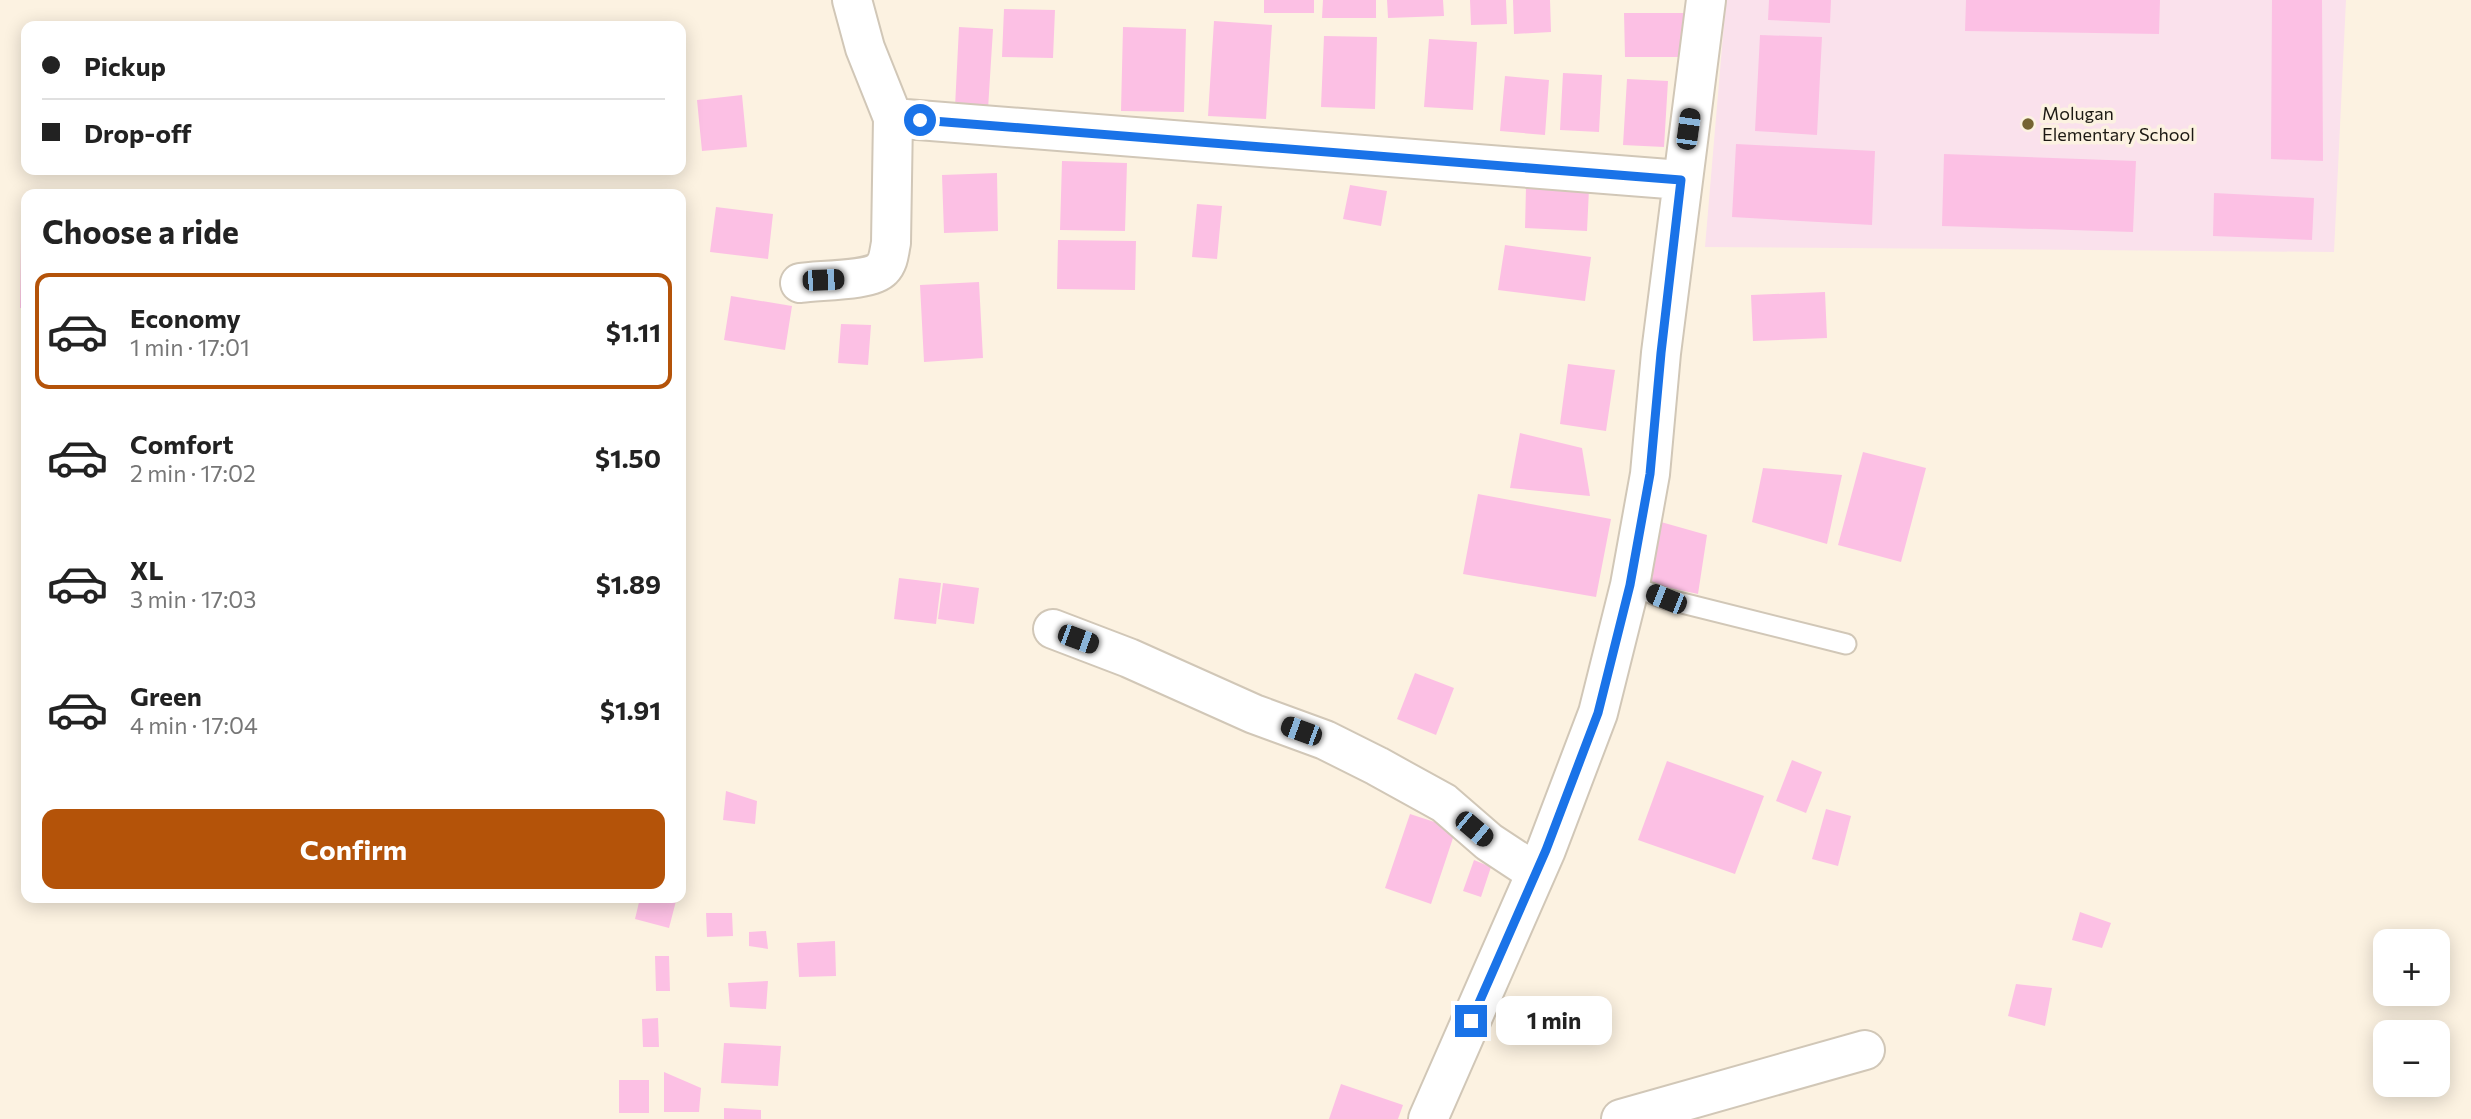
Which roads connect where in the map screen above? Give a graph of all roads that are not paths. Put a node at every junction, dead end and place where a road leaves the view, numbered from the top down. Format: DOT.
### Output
graph roads {
  1 [pos="852,0"];
  2 [pos="1706,0"];
  3 [pos="893,118"];
  4 [pos="1681,180"];
  5 [pos="800,283"];
  6 [pos="1630,585"];
  7 [pos="1053,629"];
  8 [pos="1846,644"];
  9 [pos="1536,873"];
  10 [pos="1865,1050"];
  11 [pos="1428,1119"];
  12 [pos="1621,1119"];
  1 -- 3 [label="street"];
  2 -- 4 [label="street"];
  3 -- 4 [label="street"];
  3 -- 5 [label="street"];
  4 -- 6 [label="street"];
  6 -- 8 [label="lane"];
  6 -- 9 [label="street"];
  7 -- 9 [label="street"];
  9 -- 11 [label="street"];
  10 -- 12 [label="street"];
}
